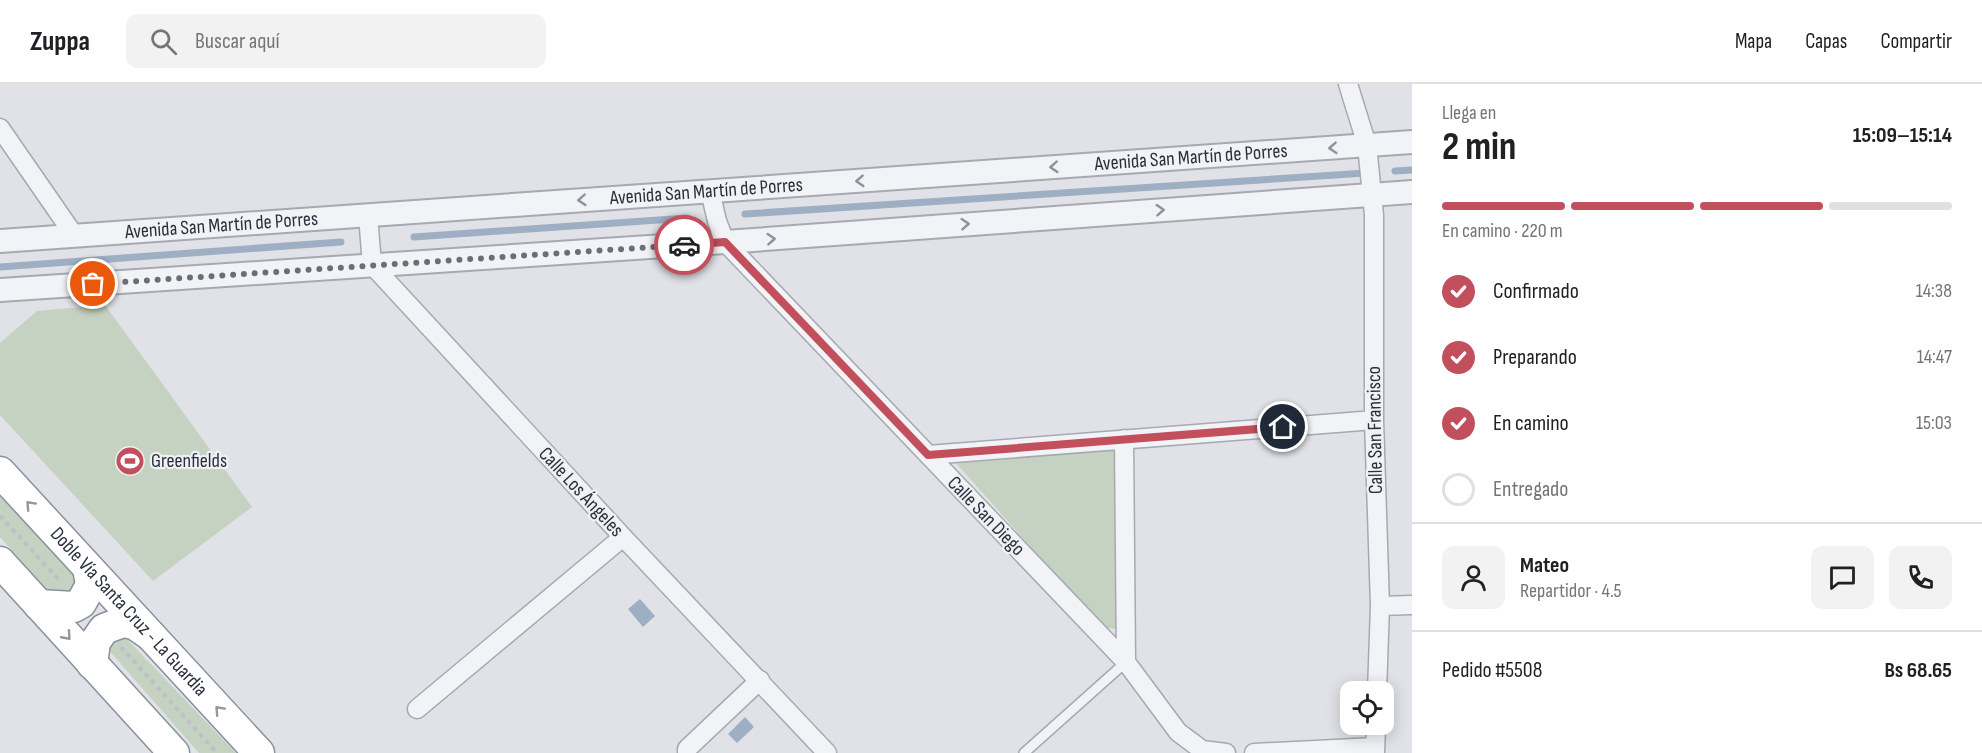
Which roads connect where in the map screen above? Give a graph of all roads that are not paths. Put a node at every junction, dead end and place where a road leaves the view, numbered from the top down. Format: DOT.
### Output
graph roads {
  1 [pos="1348,84"];
  2 [pos="0,128"];
  3 [pos="1412,142"];
  4 [pos="1367,145"];
  5 [pos="710,191"];
  6 [pos="1412,192"];
  7 [pos="1372,195"];
  8 [pos="368,215"];
  9 [pos="74,236"];
  10 [pos="0,242"];
  11 [pos="725,242"];
  12 [pos="372,265"];
  13 [pos="0,290"];
  14 [pos="1374,420"];
  15 [pos="1124,439"];
  16 [pos="928,455"];
  17 [pos="0,472"];
  18 [pos="623,537"];
  19 [pos="0,562"];
  20 [pos="88,568"];
  21 [pos="39,605"];
  22 [pos="1412,605"];
  23 [pos="1380,606"];
  24 [pos="150,635"];
  25 [pos="1126,662"];
  26 [pos="92,664"];
  27 [pos="760,680"];
  28 [pos="1377,681"];
  29 [pos="417,709"];
  30 [pos="1376,735"];
  31 [pos="1375,750"];
  32 [pos="174,753"];
  33 [pos="259,753"];
  34 [pos="687,753"];
  35 [pos="827,753"];
  36 [pos="1024,753"];
  37 [pos="1226,753"];
  38 [pos="1254,753"];
  1 -- 4 [label="street, Calle San Francisco"];
  2 -- 9 [label="street"];
  3 -- 4 [label="street, Avenida San Martín de Porres"];
  4 -- 5 [label="street, Avenida San Martín de Porres, one-way"];
  4 -- 7 [label="street, Calle San Francisco"];
  5 -- 8 [label="street, Avenida San Martín de Porres, one-way"];
  5 -- 11 [label="street"];
  6 -- 7 [label="street"];
  11 -- 7 [label="street, one-way"];
  7 -- 14 [label="street, Calle San Francisco"];
  8 -- 9 [label="street, Avenida San Martín de Porres"];
  8 -- 12 [label="street"];
  9 -- 10 [label="street, Avenida San Martín de Porres"];
  11 -- 12 [label="street"];
  11 -- 16 [label="street, Calle San Diego"];
  12 -- 13 [label="street"];
  12 -- 18 [label="street, Calle Los Ángeles"];
  14 -- 15 [label="street"];
  14 -- 23 [label="street, Calle San Francisco"];
  15 -- 16 [label="street"];
  15 -- 25 [label="street"];
  16 -- 25 [label="street, Calle San Diego"];
  20 -- 17 [label="highway, Doble Vía Santa Cruz - La Guardia, one-way"];
  18 -- 27 [label="street, Calle Los Ángeles"];
  18 -- 29 [label="street"];
  19 -- 21 [label="highway"];
  20 -- 21 [label="highway"];
  20 -- 24 [label="highway, Doble Vía Santa Cruz - La Guardia"];
  21 -- 26 [label="highway, one-way"];
  22 -- 23 [label="street"];
  23 -- 28 [label="street, Calle San Francisco"];
  24 -- 26 [label="highway"];
  33 -- 24 [label="highway, Doble Vía Santa Cruz - La Guardia, one-way"];
  25 -- 36 [label="lane"];
  25 -- 37 [label="street, Calle San Diego"];
  26 -- 32 [label="highway"];
  27 -- 34 [label="street"];
  27 -- 35 [label="street, Calle Los Ángeles"];
  30 -- 31 [label="street"];
  31 -- 38 [label="street"];
}
